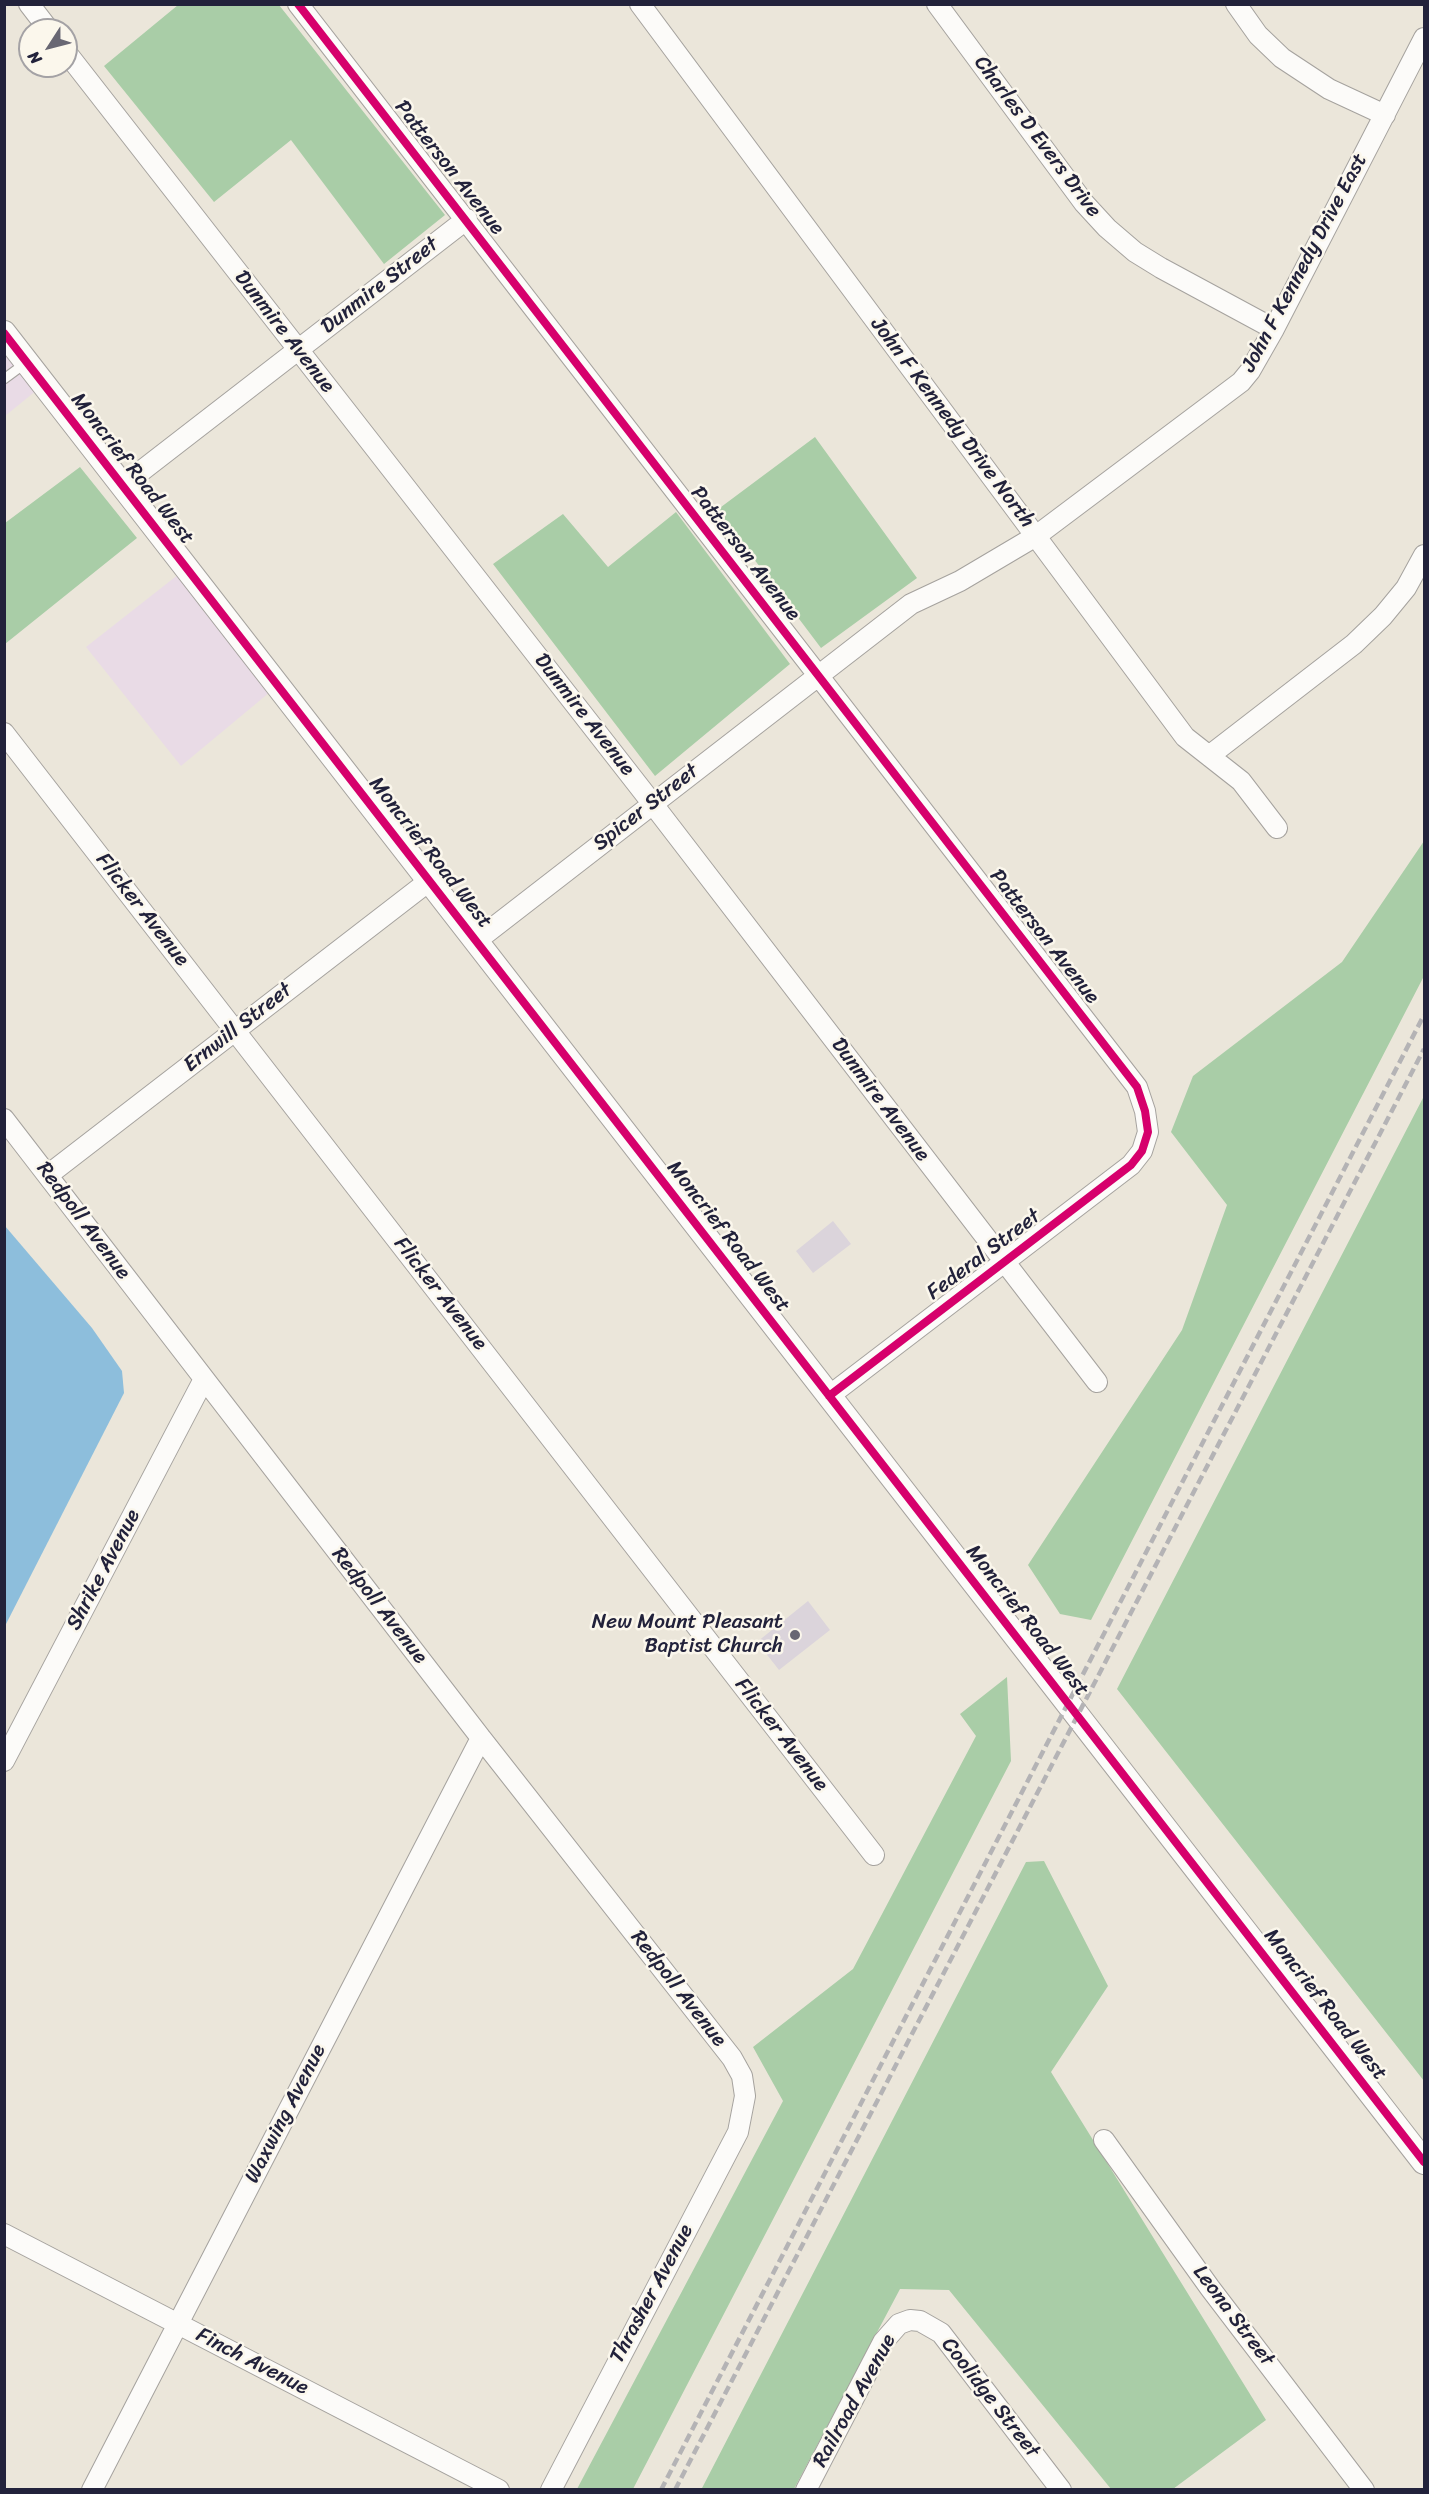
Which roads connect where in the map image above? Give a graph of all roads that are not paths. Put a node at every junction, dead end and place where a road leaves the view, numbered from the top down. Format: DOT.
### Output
graph roads {
  1 [pos="29,4"];
  2 [pos="298,4"];
  3 [pos="640,4"];
  4 [pos="937,4"];
  5 [pos="1236,4"];
  6 [pos="40,18"];
  7 [pos="1425,38"];
  8 [pos="78,67"];
  9 [pos="1385,115"];
  10 [pos="467,219"];
  11 [pos="1274,329"];
  12 [pos="4,333"];
  13 [pos="298,350"];
  14 [pos="27,362"];
  15 [pos="4,379"];
  16 [pos="122,486"];
  17 [pos="1036,536"];
  18 [pos="1425,555"];
  19 [pos="817,675"];
  20 [pos="4,733"];
  21 [pos="1209,756"];
  22 [pos="652,802"];
  23 [pos="1277,828"];
  24 [pos="429,881"];
  25 [pos="476,941"];
  26 [pos="235,1030"];
  27 [pos="4,1119"];
  28 [pos="1148,1132"];
  29 [pos="48,1175"];
  30 [pos="1005,1262"];
  31 [pos="204,1379"];
  32 [pos="1097,1382"];
  33 [pos="829,1396"];
  34 [pos="481,1738"];
  35 [pos="4,1761"];
  36 [pos="874,1855"];
  37 [pos="745,2096"];
  38 [pos="1104,2140"];
  39 [pos="1425,2162"];
  40 [pos="4,2234"];
  41 [pos="910,2320"];
  42 [pos="178,2324"];
  43 [pos="92,2490"];
  44 [pos="499,2490"];
  45 [pos="551,2490"];
  46 [pos="806,2490"];
  47 [pos="1061,2490"];
  48 [pos="1364,2490"];
  1 -- 6 [label="street"];
  2 -- 10 [label="street, Patterson Avenue"];
  3 -- 17 [label="street, John F Kennedy Drive North"];
  4 -- 11 [label="street, Charles D Evers Drive"];
  5 -- 9 [label="street"];
  7 -- 9 [label="street, John F Kennedy Drive East"];
  8 -- 13 [label="street, Dunmire Avenue"];
  9 -- 11 [label="street, John F Kennedy Drive East"];
  10 -- 13 [label="street, Dunmire Street"];
  10 -- 19 [label="street, Patterson Avenue"];
  11 -- 17 [label="street, John F Kennedy Drive East"];
  12 -- 14 [label="street, Moncrief Road West"];
  13 -- 16 [label="street, Dunmire Street"];
  13 -- 22 [label="street, Dunmire Avenue"];
  14 -- 15 [label="lane"];
  14 -- 16 [label="street, Moncrief Road West"];
  16 -- 24 [label="street, Moncrief Road West"];
  17 -- 19 [label="street, John F Kennedy Drive East"];
  17 -- 21 [label="street, John F Kennedy Drive North"];
  18 -- 21 [label="street"];
  19 -- 22 [label="street, Spicer Street"];
  19 -- 28 [label="street, Patterson Avenue"];
  20 -- 26 [label="street, Flicker Avenue"];
  21 -- 23 [label="street, John F Kennedy Drive North"];
  22 -- 25 [label="street, Spicer Street"];
  22 -- 30 [label="street, Dunmire Avenue"];
  24 -- 25 [label="street, Moncrief Road West"];
  24 -- 26 [label="street, Ernwill Street"];
  25 -- 33 [label="street, Moncrief Road West"];
  26 -- 29 [label="street, Ernwill Street"];
  26 -- 36 [label="street, Flicker Avenue"];
  27 -- 29 [label="street, Redpoll Avenue"];
  28 -- 30 [label="street, Federal Street"];
  29 -- 31 [label="street, Redpoll Avenue"];
  30 -- 32 [label="street, Dunmire Avenue"];
  30 -- 33 [label="street, Federal Street"];
  31 -- 34 [label="street, Redpoll Avenue"];
  31 -- 35 [label="street, Shrike Avenue"];
  33 -- 39 [label="street, Moncrief Road West"];
  34 -- 37 [label="street, Redpoll Avenue"];
  34 -- 42 [label="street, Waxwing Avenue"];
  37 -- 45 [label="street, Thrasher Avenue"];
  38 -- 48 [label="street, Leona Street"];
  40 -- 42 [label="street, Finch Avenue"];
  41 -- 46 [label="street, Railroad Avenue"];
  41 -- 47 [label="street, Coolidge Street"];
  42 -- 43 [label="street, Waxwing Avenue"];
  42 -- 44 [label="street, Finch Avenue"];
}
